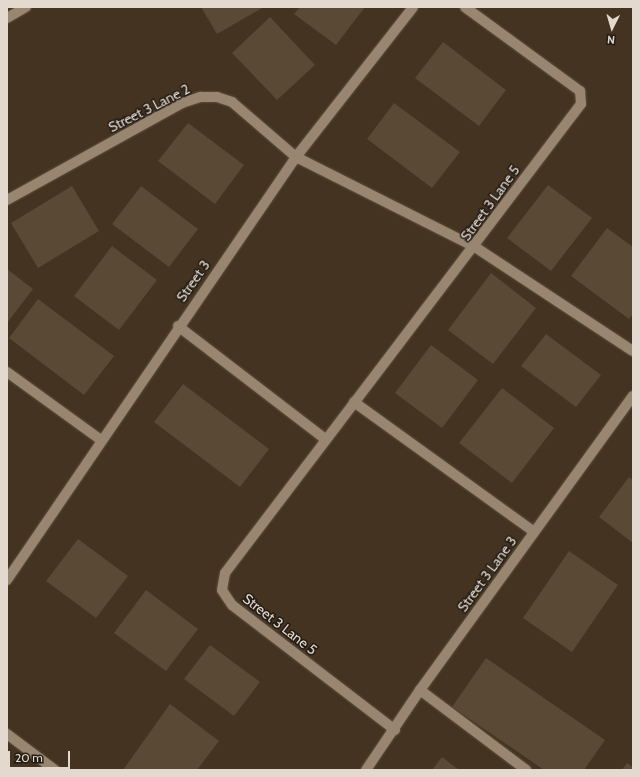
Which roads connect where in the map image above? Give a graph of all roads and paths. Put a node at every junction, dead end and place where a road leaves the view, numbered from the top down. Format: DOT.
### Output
graph roads {
  1 [pos="26,7"];
  2 [pos="413,7"];
  3 [pos="465,7"];
  4 [pos="7,18"];
  5 [pos="296,157"];
  6 [pos="8,197"];
  7 [pos="475,248"];
  8 [pos="178,326"];
  9 [pos="633,351"];
  10 [pos="7,372"];
  11 [pos="633,396"];
  12 [pos="354,402"];
  13 [pos="325,439"];
  14 [pos="101,440"];
  15 [pos="534,532"];
  16 [pos="7,580"];
  17 [pos="420,690"];
  18 [pos="395,730"];
  19 [pos="7,734"];
  20 [pos="55,770"];
  21 [pos="366,770"];
  22 [pos="526,770"];
  1 -- 4 [label="street"];
  2 -- 5 [label="street, Street 3"];
  3 -- 7 [label="street, Street 3 Lane 5"];
  5 -- 6 [label="street, Street 3 Lane 2"];
  5 -- 7 [label="street, Street 3 Lane 2"];
  5 -- 8 [label="street, Street 3"];
  7 -- 9 [label="street, Street 3 Lane 2"];
  7 -- 12 [label="street, Street 3 Lane 5"];
  8 -- 13 [label="street"];
  8 -- 14 [label="street, Street 3"];
  10 -- 14 [label="street"];
  11 -- 15 [label="street, Street 3 Lane 3"];
  12 -- 13 [label="street, Street 3 Lane 5"];
  12 -- 15 [label="street"];
  13 -- 18 [label="street, Street 3 Lane 5"];
  14 -- 16 [label="street, Street 3"];
  15 -- 17 [label="street, Street 3 Lane 3"];
  17 -- 18 [label="street, Street 3 Lane 3"];
  17 -- 22 [label="street"];
  18 -- 21 [label="street, Street 3 Lane 3"];
  19 -- 20 [label="street"];
}
